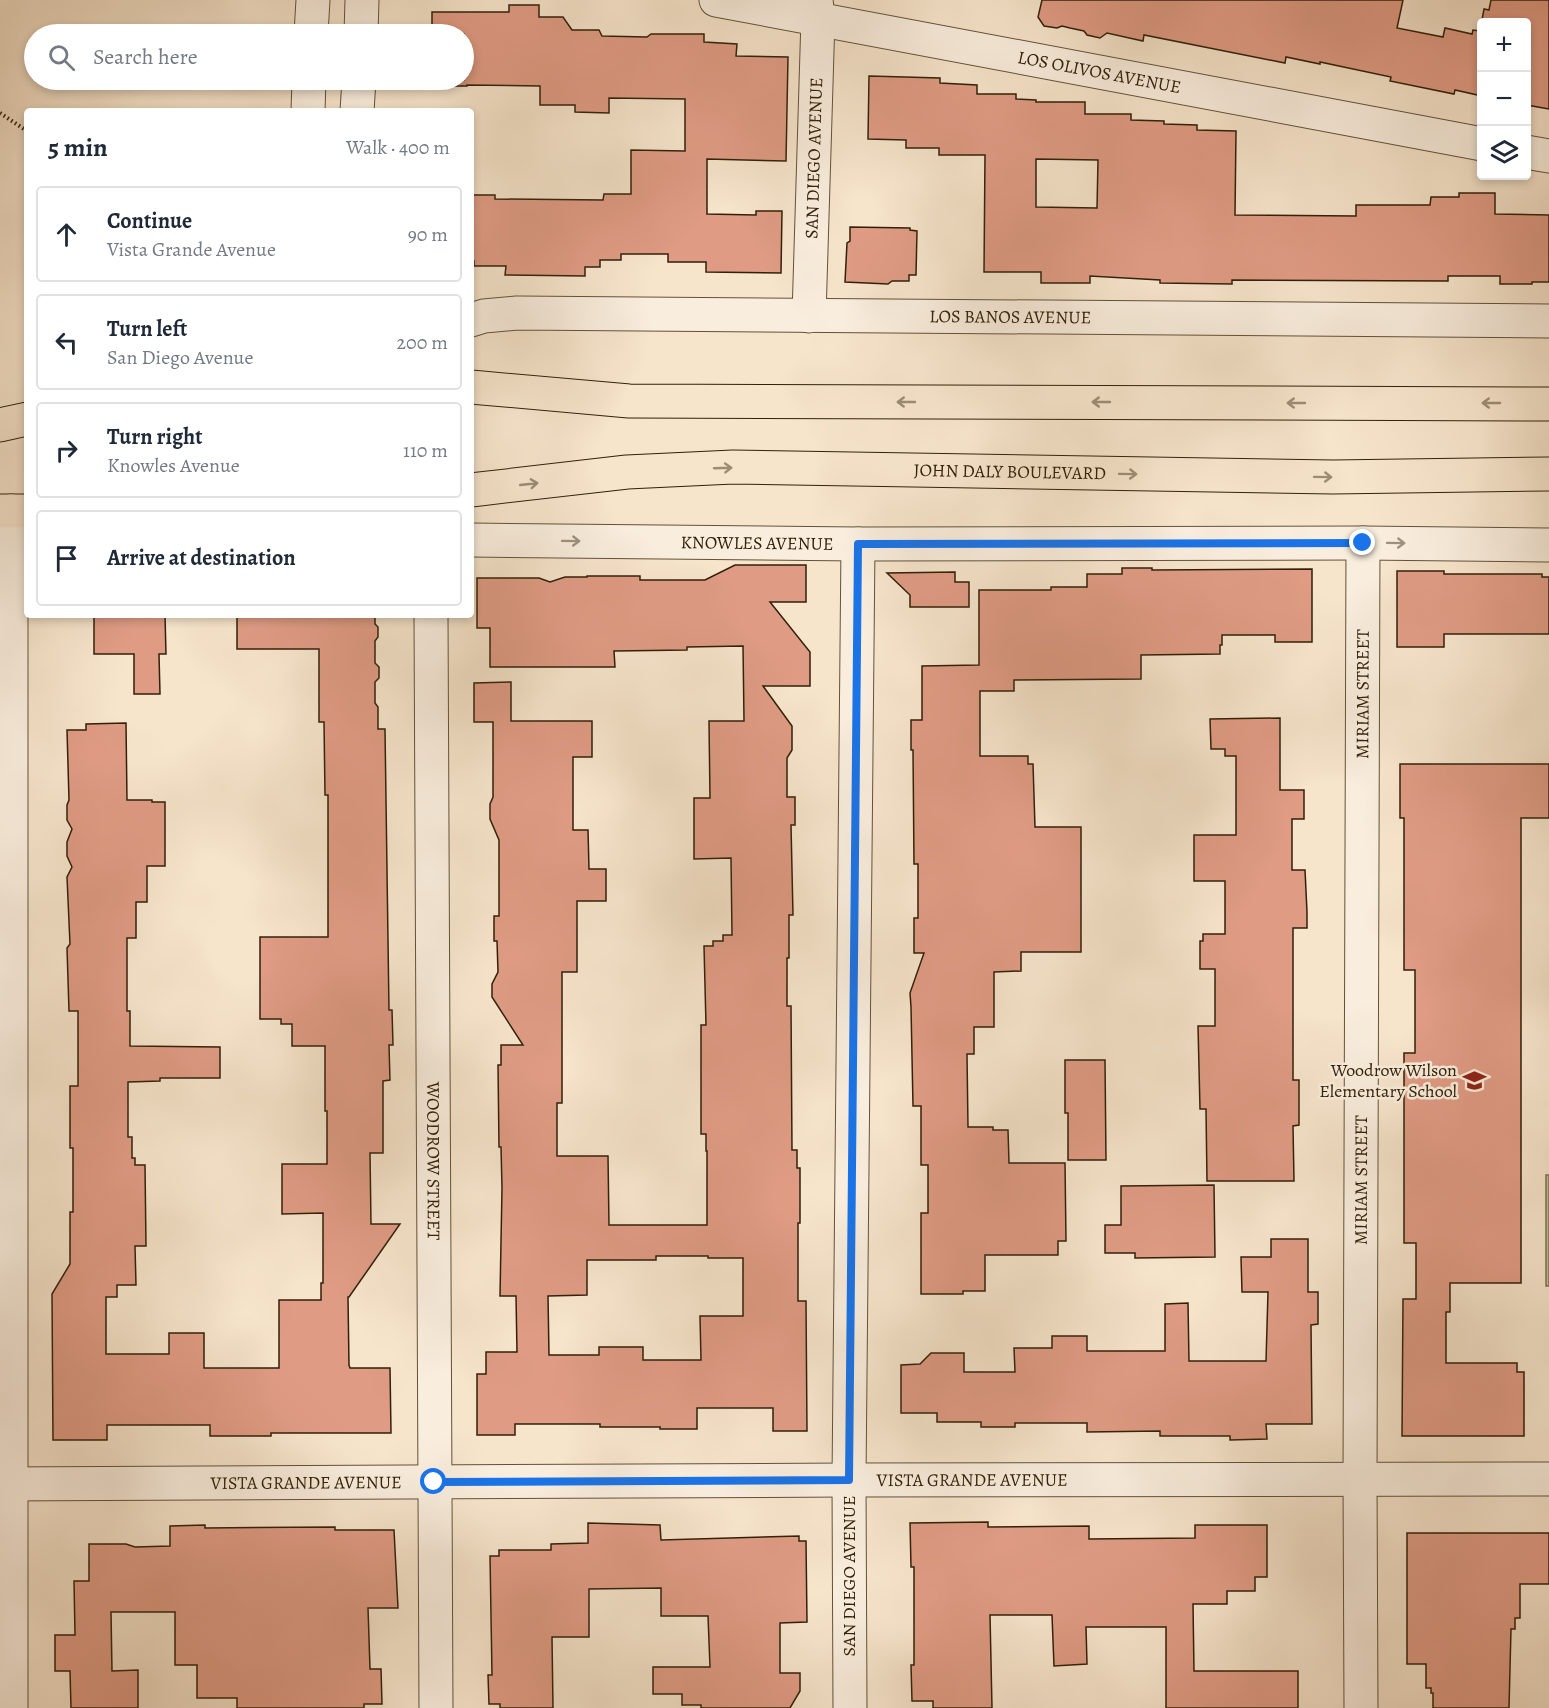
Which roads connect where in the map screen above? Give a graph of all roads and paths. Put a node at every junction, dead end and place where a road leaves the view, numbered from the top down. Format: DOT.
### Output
graph roads {
  1 [pos="313,0"];
  2 [pos="362,0"];
  3 [pos="716,0"];
  4 [pos="817,9"];
  5 [pos="312,24"];
  6 [pos="361,24"];
  7 [pos="309,90"];
  8 [pos="358,90"];
  9 [pos="308,108"];
  10 [pos="357,108"];
  11 [pos="0,113"];
  12 [pos="24,129"];
  13 [pos="1477,143"];
  14 [pos="1531,153"];
  15 [pos="1549,156"];
  16 [pos="809,316"];
  17 [pos="474,319"];
  18 [pos="1549,321"];
  19 [pos="474,387"];
  20 [pos="1549,404"];
  21 [pos="24,420"];
  22 [pos="0,425"];
  23 [pos="1549,474"];
  24 [pos="474,490"];
  25 [pos="13,511"];
  26 [pos="474,540"];
  27 [pos="1363,543"];
  28 [pos="858,544"];
  29 [pos="1549,545"];
  30 [pos="431,618"];
  31 [pos="1360,1479"];
  32 [pos="1549,1479"];
  33 [pos="849,1480"];
  34 [pos="434,1482"];
  35 [pos="6,1484"];
  36 [pos="11,1708"];
  37 [pos="436,1708"];
  38 [pos="850,1708"];
  39 [pos="1361,1708"];
  1 -- 5 [label="street"];
  2 -- 6 [label="street"];
  3 -- 4 [label="street, LOS OLIVOS AVENUE"];
  4 -- 13 [label="street, LOS OLIVOS AVENUE"];
  4 -- 16 [label="street, SAN DIEGO AVENUE"];
  7 -- 9 [label="street"];
  8 -- 10 [label="street"];
  11 -- 12 [label="path"];
  14 -- 15 [label="street"];
  16 -- 17 [label="street, LOS BANOS AVENUE"];
  16 -- 18 [label="street, LOS BANOS AVENUE"];
  20 -- 19 [label="main road, one-way"];
  21 -- 22 [label="main road"];
  24 -- 23 [label="main road, JOHN DALY BOULEVARD, one-way"];
  25 -- 35 [label="street"];
  26 -- 28 [label="street, KNOWLES AVENUE, one-way"];
  27 -- 28 [label="street, KNOWLES AVENUE"];
  27 -- 29 [label="street, KNOWLES AVENUE, one-way"];
  27 -- 31 [label="street, MIRIAM STREET"];
  28 -- 33 [label="street, SAN DIEGO AVENUE"];
  30 -- 34 [label="street, WOODROW STREET"];
  31 -- 32 [label="street, VISTA GRANDE AVENUE"];
  31 -- 33 [label="street, VISTA GRANDE AVENUE"];
  31 -- 39 [label="street, MIRIAM STREET"];
  33 -- 34 [label="street, VISTA GRANDE AVENUE"];
  33 -- 38 [label="street, SAN DIEGO AVENUE"];
  34 -- 35 [label="street, VISTA GRANDE AVENUE"];
  34 -- 37 [label="street, WOODROW STREET"];
  35 -- 36 [label="street"];
}
